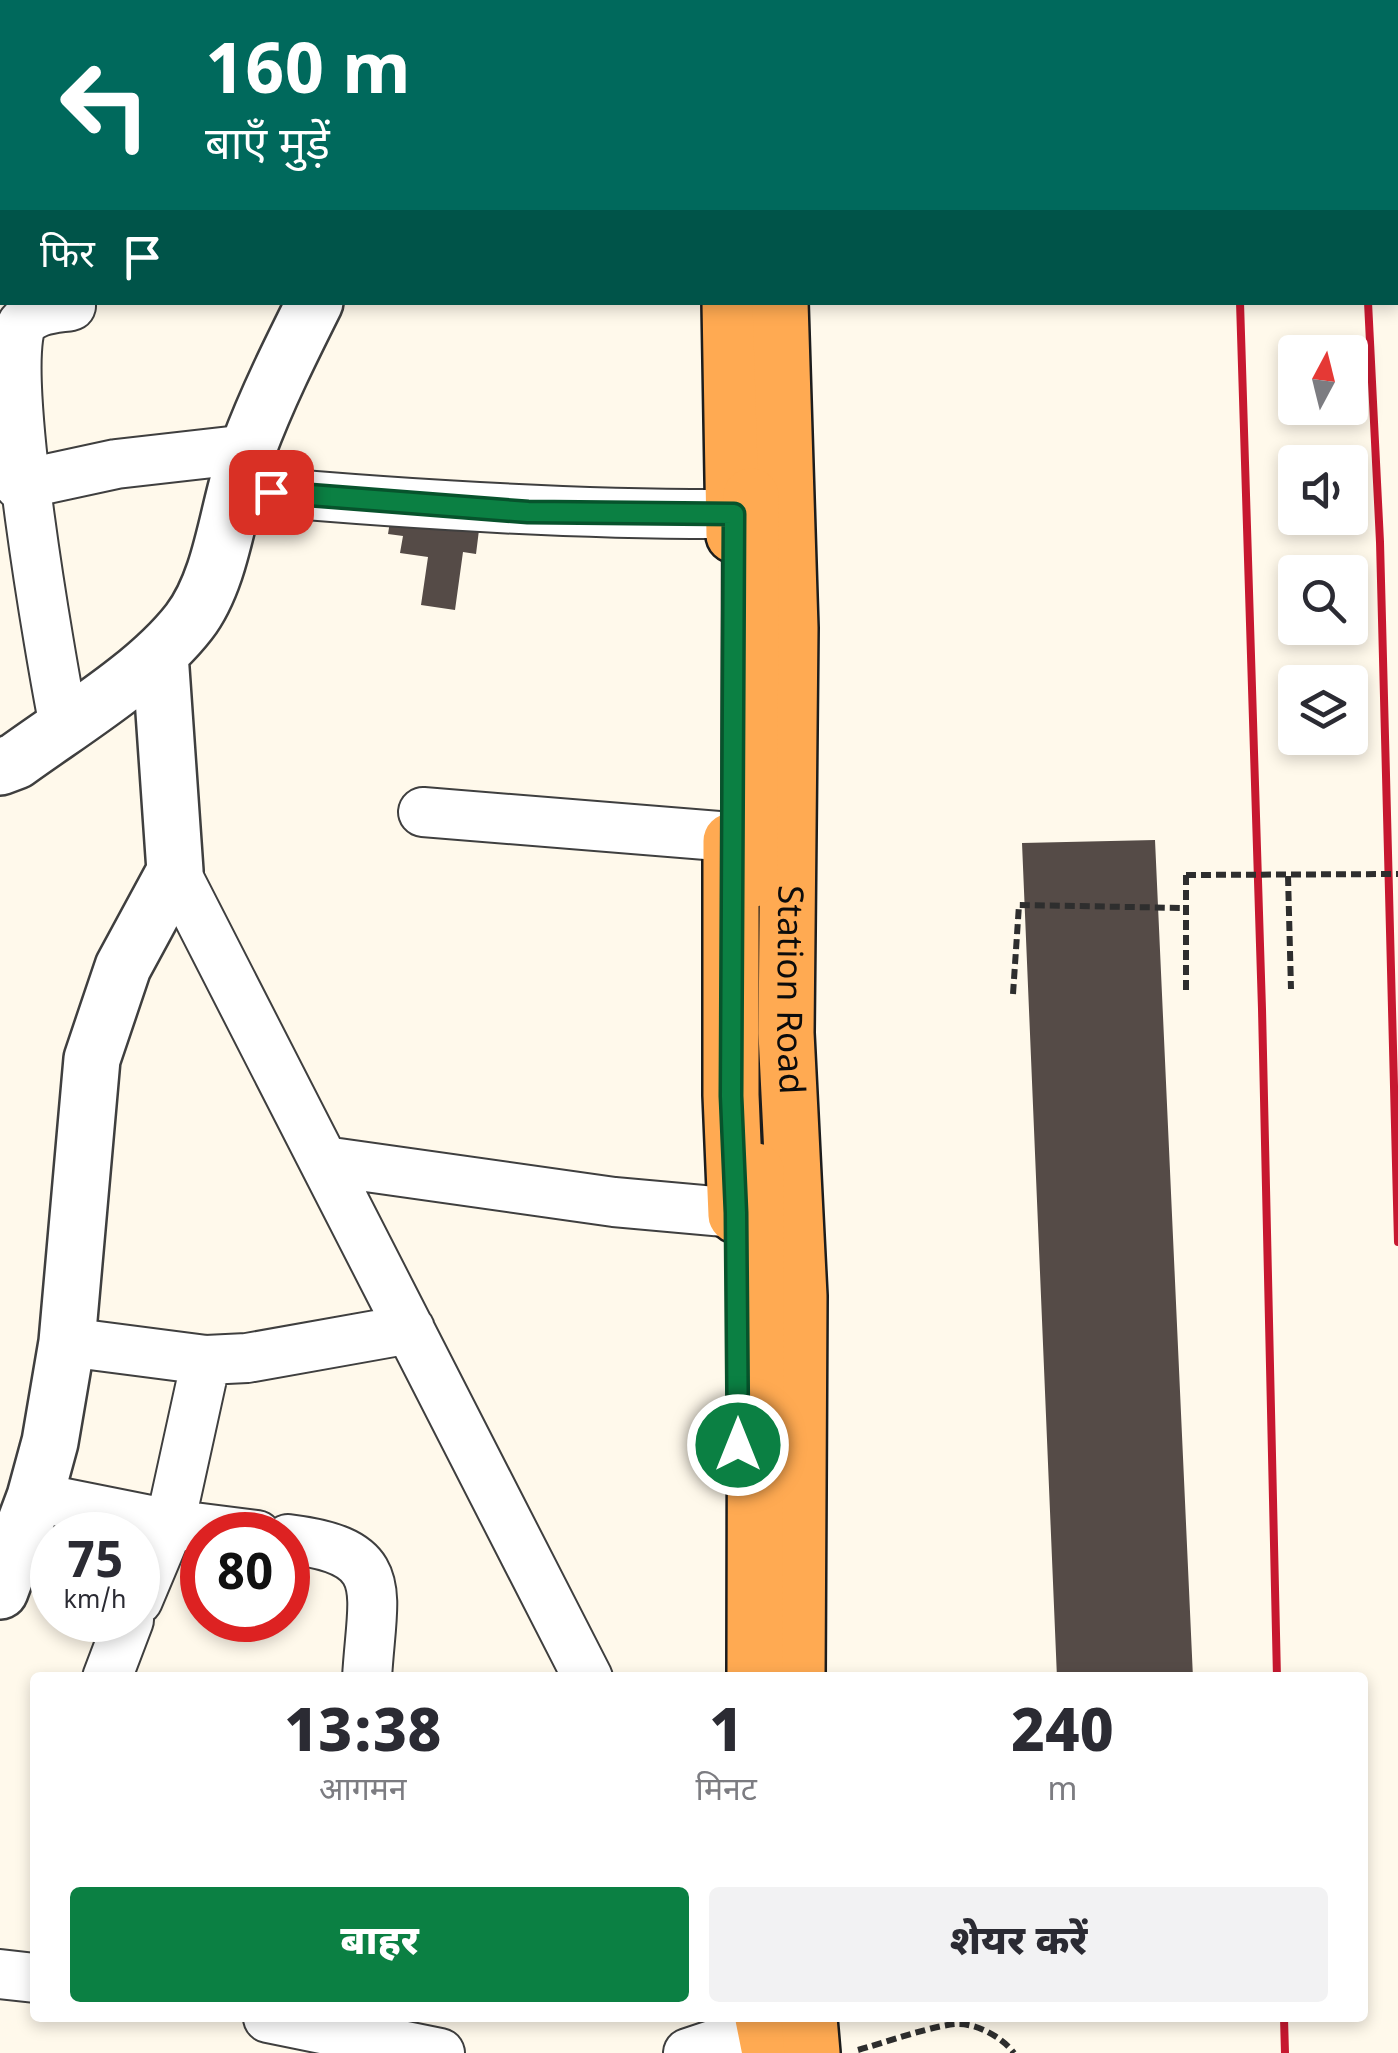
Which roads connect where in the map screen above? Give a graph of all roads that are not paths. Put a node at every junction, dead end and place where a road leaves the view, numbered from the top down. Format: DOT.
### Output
graph roads {
  1 [pos="314,305"];
  2 [pos="730,305"];
  3 [pos="745,305"];
  4 [pos="764,305"];
  5 [pos="780,305"];
  6 [pos="70,306"];
  7 [pos="241,469"];
  8 [pos="19,485"];
  9 [pos="734,514"];
  10 [pos="160,654"];
  11 [pos="64,726"];
  12 [pos="0,767"];
  13 [pos="423,812"];
  14 [pos="731,837"];
  15 [pos="175,871"];
  16 [pos="324,1161"];
  17 [pos="736,1213"];
  18 [pos="410,1329"];
  19 [pos="67,1342"];
  20 [pos="206,1360"];
  21 [pos="35,1497"];
  22 [pos="170,1524"];
  23 [pos="180,1525"];
  24 [pos="310,1543"];
  25 [pos="160,1548"];
  26 [pos="0,1591"];
  27 [pos="121,1642"];
  28 [pos="109,1672"];
  29 [pos="367,1672"];
  30 [pos="585,1672"];
  31 [pos="738,1672"];
  32 [pos="755,1672"];
  33 [pos="774,1672"];
  34 [pos="796,1672"];
  35 [pos="0,1974"];
  36 [pos="30,1977"];
  37 [pos="270,2022"];
  38 [pos="289,2022"];
  39 [pos="809,2022"];
  40 [pos="764,2035"];
  41 [pos="270,2053"];
  42 [pos="440,2053"];
  43 [pos="688,2053"];
  44 [pos="812,2053"];
  1 -- 7 [label="street"];
  2 -- 9 [label="highway, Station Road"];
  3 -- 32 [label="highway"];
  4 -- 33 [label="highway"];
  5 -- 34 [label="highway, Station Road"];
  6 -- 8 [label="street"];
  7 -- 8 [label="street"];
  7 -- 9 [label="street"];
  7 -- 10 [label="street"];
  8 -- 11 [label="street"];
  9 -- 14 [label="highway, Station Road"];
  10 -- 11 [label="street"];
  10 -- 15 [label="street"];
  11 -- 12 [label="street"];
  13 -- 14 [label="street"];
  14 -- 17 [label="highway, Station Road"];
  15 -- 16 [label="street"];
  15 -- 19 [label="street"];
  16 -- 17 [label="street"];
  16 -- 18 [label="street"];
  17 -- 31 [label="highway, Station Road"];
  18 -- 20 [label="street"];
  18 -- 30 [label="street"];
  19 -- 20 [label="street"];
  19 -- 21 [label="street"];
  20 -- 22 [label="street"];
  21 -- 22 [label="street"];
  21 -- 26 [label="street"];
  22 -- 23 [label="street"];
  22 -- 25 [label="street"];
  24 -- 29 [label="street"];
  27 -- 28 [label="street"];
  35 -- 36 [label="street"];
  37 -- 41 [label="street"];
  38 -- 42 [label="street"];
  39 -- 44 [label="highway"];
  40 -- 43 [label="street"];
}
